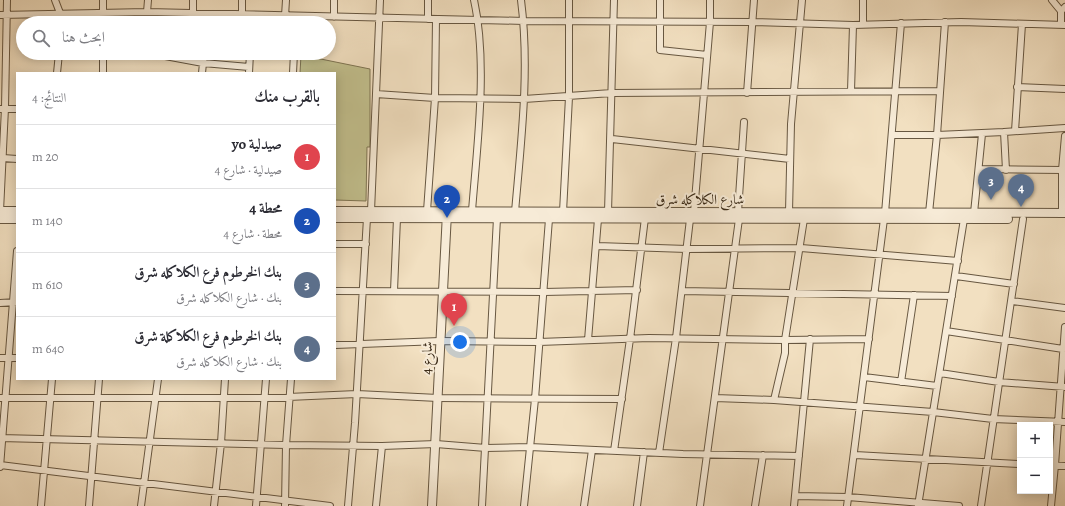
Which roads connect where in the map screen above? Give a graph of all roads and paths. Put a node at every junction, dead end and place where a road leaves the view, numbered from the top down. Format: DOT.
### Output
graph roads {
  1 [pos="7,0"];
  2 [pos="55,0"];
  3 [pos="103,0"];
  4 [pos="148,0"];
  5 [pos="193,0"];
  6 [pos="242,0"];
  7 [pos="286,0"];
  8 [pos="334,0"];
  9 [pos="380,0"];
  10 [pos="428,0"];
  11 [pos="474,0"];
  12 [pos="521,0"];
  13 [pos="569,0"];
  14 [pos="614,0"];
  15 [pos="660,0"];
  16 [pos="710,0"];
  17 [pos="754,0"];
  18 [pos="802,0"];
  19 [pos="863,0"];
  20 [pos="1052,0"];
  21 [pos="1063,9"];
  22 [pos="103,12"];
  23 [pos="147,12"];
  24 [pos="60,13"];
  25 [pos="193,14"];
  26 [pos="209,14"];
  27 [pos="0,15"];
  28 [pos="242,15"];
  29 [pos="253,15"];
  30 [pos="7,16"];
  31 [pos="103,16"];
  32 [pos="285,16"];
  33 [pos="334,16"];
  34 [pos="336,17"];
  35 [pos="380,18"];
  36 [pos="428,19"];
  37 [pos="436,19"];
  38 [pos="478,20"];
  39 [pos="568,20"];
  40 [pos="614,20"];
  41 [pos="524,21"];
  42 [pos="660,21"];
  43 [pos="710,22"];
  44 [pos="753,22"];
  45 [pos="945,22"];
  46 [pos="800,24"];
  47 [pos="863,24"];
  48 [pos="901,24"];
  49 [pos="1022,24"];
  50 [pos="853,25"];
  51 [pos="1063,25"];
  52 [pos="707,54"];
  53 [pos="58,60"];
  54 [pos="103,60"];
  55 [pos="187,60"];
  56 [pos="203,60"];
  57 [pos="250,60"];
  58 [pos="294,60"];
  59 [pos="0,62"];
  60 [pos="203,63"];
  61 [pos="6,69"];
  62 [pos="249,70"];
  63 [pos="57,72"];
  64 [pos="103,72"];
  65 [pos="202,72"];
  66 [pos="293,72"];
  67 [pos="1018,87"];
  68 [pos="1065,89"];
  69 [pos="851,91"];
  70 [pos="896,91"];
  71 [pos="939,91"];
  72 [pos="794,92"];
  73 [pos="612,93"];
  74 [pos="703,93"];
  75 [pos="747,93"];
  76 [pos="376,94"];
  77 [pos="569,97"];
  78 [pos="435,98"];
  79 [pos="480,98"];
  80 [pos="524,99"];
  81 [pos="3,108"];
  82 [pos="16,109"];
  83 [pos="744,122"];
  84 [pos="1065,128"];
  85 [pos="1015,131"];
  86 [pos="1004,132"];
  87 [pos="982,134"];
  88 [pos="892,135"];
  89 [pos="937,135"];
  90 [pos="1065,136"];
  91 [pos="612,139"];
  92 [pos="699,148"];
  93 [pos="742,154"];
  94 [pos="2,158"];
  95 [pos="16,159"];
  96 [pos="790,159"];
  97 [pos="1063,166"];
  98 [pos="980,169"];
  99 [pos="1006,170"];
  100 [pos="0,211"];
  101 [pos="16,211"];
  102 [pos="336,211"];
  103 [pos="371,211"];
  104 [pos="427,211"];
  105 [pos="472,212"];
  106 [pos="515,212"];
  107 [pos="563,212"];
  108 [pos="608,212"];
  109 [pos="789,212"];
  110 [pos="974,212"];
  111 [pos="929,213"];
  112 [pos="447,215"];
  113 [pos="738,215"];
  114 [pos="1064,215"];
  115 [pos="692,216"];
  116 [pos="885,216"];
  117 [pos="336,218"];
  118 [pos="367,218"];
  119 [pos="397,218"];
  120 [pos="497,218"];
  121 [pos="645,218"];
  122 [pos="0,219"];
  123 [pos="16,219"];
  124 [pos="549,219"];
  125 [pos="598,219"];
  126 [pos="804,219"];
  127 [pos="964,219"];
  128 [pos="1023,219"];
  129 [pos="336,244"];
  130 [pos="366,244"];
  131 [pos="597,246"];
  132 [pos="642,248"];
  133 [pos="734,248"];
  134 [pos="801,248"];
  135 [pos="687,249"];
  136 [pos="880,254"];
  137 [pos="958,261"];
  138 [pos="956,276"];
  139 [pos="16,277"];
  140 [pos="1014,284"];
  141 [pos="637,290"];
  142 [pos="336,291"];
  143 [pos="363,291"];
  144 [pos="394,291"];
  145 [pos="592,291"];
  146 [pos="682,291"];
  147 [pos="443,292"];
  148 [pos="494,292"];
  149 [pos="544,292"];
  150 [pos="728,292"];
  151 [pos="794,293"];
  152 [pos="874,295"];
  153 [pos="914,295"];
  154 [pos="952,296"];
  155 [pos="1012,301"];
  156 [pos="0,303"];
  157 [pos="15,303"];
  158 [pos="1065,308"];
  159 [pos="1065,327"];
  160 [pos="946,331"];
  161 [pos="676,338"];
  162 [pos="723,338"];
  163 [pos="630,339"];
  164 [pos="869,339"];
  165 [pos="1006,339"];
  166 [pos="588,340"];
  167 [pos="785,340"];
  168 [pos="810,340"];
  169 [pos="440,341"];
  170 [pos="491,342"];
  171 [pos="539,342"];
  172 [pos="359,344"];
  173 [pos="336,345"];
  174 [pos="1064,349"];
  175 [pos="0,358"];
  176 [pos="9,358"];
  177 [pos="16,358"];
  178 [pos="940,373"];
  179 [pos="864,377"];
  180 [pos="52,380"];
  181 [pos="99,380"];
  182 [pos="158,380"];
  183 [pos="225,380"];
  184 [pos="266,380"];
  185 [pos="291,380"];
  186 [pos="901,382"];
  187 [pos="999,382"];
  188 [pos="937,386"];
  189 [pos="1063,387"];
  190 [pos="357,394"];
  191 [pos="289,396"];
  192 [pos="3,398"];
  193 [pos="50,398"];
  194 [pos="98,398"];
  195 [pos="155,398"];
  196 [pos="224,398"];
  197 [pos="265,398"];
  198 [pos="438,398"];
  199 [pos="489,398"];
  200 [pos="715,398"];
  201 [pos="535,399"];
  202 [pos="622,399"];
  203 [pos="774,400"];
  204 [pos="804,403"];
  205 [pos="860,408"];
  206 [pos="933,412"];
  207 [pos="993,419"];
  208 [pos="1062,422"];
  209 [pos="1,438"];
  210 [pos="47,440"];
  211 [pos="95,441"];
  212 [pos="149,442"];
  213 [pos="221,443"];
  214 [pos="262,444"];
  215 [pos="436,444"];
  216 [pos="286,445"];
  217 [pos="354,446"];
  218 [pos="382,446"];
  219 [pos="530,447"];
  220 [pos="486,448"];
  221 [pos="592,450"];
  222 [pos="614,451"];
  223 [pos="644,452"];
  224 [pos="659,453"];
  225 [pos="707,455"];
  226 [pos="763,455"];
  227 [pos="855,455"];
  228 [pos="799,456"];
  229 [pos="926,457"];
  230 [pos="987,463"];
  231 [pos="1017,464"];
  232 [pos="1053,465"];
  233 [pos="0,466"];
  234 [pos="1065,466"];
  235 [pos="44,471"];
  236 [pos="92,477"];
  237 [pos="144,482"];
  238 [pos="216,492"];
  239 [pos="1051,494"];
  240 [pos="795,496"];
  241 [pos="256,497"];
  242 [pos="848,497"];
  243 [pos="285,503"];
  244 [pos="919,504"];
  245 [pos="41,506"];
  246 [pos="89,506"];
  247 [pos="141,506"];
  248 [pos="214,506"];
  249 [pos="256,506"];
  250 [pos="330,506"];
  251 [pos="348,506"];
  252 [pos="376,506"];
  253 [pos="432,506"];
  254 [pos="482,506"];
  255 [pos="524,506"];
  256 [pos="584,506"];
  257 [pos="637,506"];
  258 [pos="700,506"];
  259 [pos="755,506"];
  260 [pos="794,506"];
  261 [pos="847,506"];
  262 [pos="959,506"];
  263 [pos="981,506"];
  264 [pos="1050,506"];
  1 -- 30 [label="street"];
  2 -- 24 [label="street"];
  3 -- 22 [label="street"];
  4 -- 23 [label="street"];
  5 -- 25 [label="street"];
  6 -- 28 [label="street"];
  7 -- 32 [label="street"];
  8 -- 33 [label="street"];
  9 -- 35 [label="street"];
  10 -- 36 [label="street"];
  11 -- 38 [label="street"];
  12 -- 41 [label="street"];
  13 -- 39 [label="street"];
  14 -- 40 [label="street"];
  15 -- 42 [label="street"];
  16 -- 43 [label="street"];
  17 -- 44 [label="street"];
  18 -- 46 [label="street"];
  19 -- 47 [label="street"];
  20 -- 21 [label="street"];
  21 -- 51 [label="street"];
  22 -- 23 [label="street"];
  22 -- 24 [label="street"];
  22 -- 31 [label="street"];
  23 -- 25 [label="street"];
  24 -- 30 [label="street"];
  25 -- 26 [label="street"];
  26 -- 28 [label="street"];
  27 -- 30 [label="street"];
  28 -- 29 [label="street"];
  29 -- 32 [label="street"];
  30 -- 61 [label="street"];
  34 -- 35 [label="street"];
  35 -- 36 [label="street"];
  35 -- 76 [label="street"];
  36 -- 37 [label="street"];
  37 -- 38 [label="street"];
  37 -- 78 [label="street"];
  38 -- 41 [label="street"];
  38 -- 79 [label="street"];
  39 -- 40 [label="street"];
  39 -- 41 [label="street"];
  39 -- 77 [label="street"];
  40 -- 42 [label="street"];
  40 -- 73 [label="street"];
  41 -- 80 [label="street"];
  42 -- 43 [label="street"];
  42 -- 52 [label="street"];
  43 -- 44 [label="street"];
  43 -- 52 [label="street"];
  44 -- 46 [label="street"];
  44 -- 75 [label="street"];
  45 -- 48 [label="street"];
  45 -- 49 [label="street"];
  45 -- 71 [label="street"];
  46 -- 50 [label="street"];
  46 -- 72 [label="street"];
  47 -- 48 [label="street"];
  47 -- 50 [label="street"];
  48 -- 70 [label="street"];
  49 -- 51 [label="street"];
  49 -- 67 [label="street"];
  50 -- 69 [label="street"];
  52 -- 74 [label="street"];
  53 -- 63 [label="street"];
  54 -- 64 [label="street"];
  55 -- 60 [label="street"];
  56 -- 60 [label="street"];
  57 -- 62 [label="street"];
  58 -- 66 [label="street"];
  59 -- 61 [label="street"];
  60 -- 62 [label="street"];
  60 -- 65 [label="street"];
  61 -- 81 [label="street"];
  67 -- 68 [label="street"];
  67 -- 85 [label="street"];
  69 -- 70 [label="street"];
  69 -- 72 [label="street"];
  70 -- 71 [label="street"];
  70 -- 88 [label="street"];
  71 -- 89 [label="street"];
  72 -- 75 [label="street"];
  72 -- 96 [label="street"];
  73 -- 74 [label="street"];
  73 -- 77 [label="street"];
  73 -- 91 [label="street"];
  74 -- 75 [label="street"];
  74 -- 92 [label="street"];
  76 -- 78 [label="street"];
  76 -- 103 [label="street"];
  77 -- 80 [label="street"];
  77 -- 107 [label="street"];
  78 -- 79 [label="street"];
  78 -- 104 [label="street"];
  79 -- 80 [label="street"];
  79 -- 105 [label="street"];
  80 -- 106 [label="street"];
  81 -- 82 [label="street"];
  81 -- 94 [label="street"];
  83 -- 93 [label="street"];
  84 -- 85 [label="street"];
  85 -- 86 [label="street"];
  86 -- 87 [label="street"];
  86 -- 99 [label="street"];
  87 -- 89 [label="street"];
  87 -- 98 [label="street"];
  88 -- 89 [label="street"];
  88 -- 116 [label="street"];
  89 -- 111 [label="street"];
  90 -- 97 [label="street"];
  91 -- 92 [label="street"];
  91 -- 108 [label="street"];
  92 -- 93 [label="street"];
  92 -- 115 [label="street"];
  93 -- 96 [label="street"];
  93 -- 113 [label="street"];
  94 -- 95 [label="street"];
  94 -- 100 [label="street"];
  96 -- 109 [label="street"];
  97 -- 99 [label="street"];
  97 -- 114 [label="street"];
  98 -- 99 [label="street"];
  98 -- 110 [label="street"];
  100 -- 101 [label="street"];
  102 -- 103 [label="street, شارع الكلاكله شرق"];
  103 -- 104 [label="street, شارع الكلاكله شرق"];
  104 -- 112 [label="street, شارع الكلاكله شرق"];
  105 -- 106 [label="street, شارع الكلاكله شرق"];
  105 -- 112 [label="street, شارع الكلاكله شرق"];
  106 -- 107 [label="street, شارع الكلاكله شرق"];
  107 -- 108 [label="street, شارع الكلاكله شرق"];
  108 -- 115 [label="street, شارع الكلاكله شرق"];
  109 -- 113 [label="street, شارع الكلاكله شرق"];
  109 -- 116 [label="street, شارع الكلاكله شرق"];
  110 -- 111 [label="street, شارع الكلاكله شرق"];
  110 -- 114 [label="street, شارع الكلاكله شرق"];
  111 -- 116 [label="street, شارع الكلاكله شرق"];
  112 -- 119 [label="street, شارع الكلاكله شرق"];
  112 -- 120 [label="street, شارع الكلاكله شرق"];
  112 -- 147 [label="street, شارع 4"];
  113 -- 115 [label="street, شارع الكلاكله شرق"];
  113 -- 126 [label="street, شارع الكلاكله شرق"];
  113 -- 133 [label="street"];
  114 -- 128 [label="street, شارع الكلاكله شرق"];
  115 -- 121 [label="street, شارع الكلاكله شرق"];
  115 -- 135 [label="street"];
  116 -- 126 [label="street, شارع الكلاكله شرق"];
  116 -- 127 [label="street, شارع الكلاكله شرق"];
  116 -- 136 [label="street"];
  117 -- 118 [label="street, شارع الكلاكله شرق"];
  118 -- 119 [label="street, شارع الكلاكله شرق"];
  118 -- 130 [label="street"];
  119 -- 144 [label="street"];
  120 -- 124 [label="street, شارع الكلاكله شرق"];
  120 -- 148 [label="street"];
  121 -- 125 [label="street, شارع الكلاكله شرق"];
  121 -- 132 [label="street"];
  122 -- 123 [label="street"];
  124 -- 125 [label="street, شارع الكلاكله شرق"];
  124 -- 149 [label="street"];
  125 -- 131 [label="street"];
  126 -- 134 [label="street"];
  127 -- 128 [label="street, شارع الكلاكله شرق"];
  127 -- 137 [label="street"];
  128 -- 140 [label="street"];
  129 -- 130 [label="street"];
  130 -- 143 [label="street"];
  131 -- 132 [label="street"];
  131 -- 145 [label="street"];
  132 -- 135 [label="street"];
  132 -- 141 [label="street"];
  133 -- 134 [label="street"];
  133 -- 135 [label="street"];
  133 -- 150 [label="street"];
  134 -- 136 [label="street"];
  134 -- 151 [label="street"];
  135 -- 146 [label="street"];
  136 -- 137 [label="street"];
  136 -- 152 [label="street"];
  137 -- 138 [label="street"];
  138 -- 140 [label="street"];
  138 -- 154 [label="street"];
  139 -- 157 [label="street"];
  140 -- 155 [label="street"];
  141 -- 145 [label="street"];
  141 -- 163 [label="street"];
  142 -- 143 [label="street"];
  143 -- 144 [label="street"];
  143 -- 172 [label="street"];
  144 -- 147 [label="street"];
  145 -- 149 [label="street"];
  145 -- 166 [label="street"];
  146 -- 150 [label="street"];
  146 -- 161 [label="street"];
  147 -- 148 [label="street"];
  147 -- 169 [label="street, شارع 4"];
  148 -- 149 [label="street"];
  148 -- 170 [label="street"];
  149 -- 171 [label="street"];
  150 -- 151 [label="street"];
  150 -- 162 [label="street"];
  151 -- 152 [label="street"];
  151 -- 167 [label="street"];
  152 -- 153 [label="street"];
  152 -- 164 [label="street"];
  153 -- 154 [label="street"];
  153 -- 186 [label="street"];
  154 -- 160 [label="street"];
  155 -- 158 [label="street"];
  155 -- 165 [label="street"];
  156 -- 157 [label="street"];
  157 -- 176 [label="street"];
  159 -- 174 [label="street"];
  160 -- 165 [label="street"];
  160 -- 178 [label="street"];
  161 -- 162 [label="street"];
  161 -- 163 [label="street"];
  161 -- 224 [label="street"];
  162 -- 167 [label="street"];
  162 -- 200 [label="street"];
  163 -- 166 [label="street"];
  163 -- 202 [label="street"];
  164 -- 168 [label="street"];
  164 -- 179 [label="street"];
  165 -- 174 [label="street"];
  165 -- 187 [label="street"];
  166 -- 171 [label="street"];
  167 -- 168 [label="street"];
  167 -- 203 [label="street"];
  168 -- 204 [label="street"];
  169 -- 170 [label="street"];
  169 -- 172 [label="street"];
  169 -- 198 [label="street, شارع 4"];
  170 -- 171 [label="street"];
  170 -- 199 [label="street"];
  171 -- 201 [label="street"];
  172 -- 173 [label="street"];
  172 -- 190 [label="street"];
  174 -- 189 [label="street"];
  175 -- 176 [label="street"];
  176 -- 177 [label="street"];
  176 -- 192 [label="street"];
  178 -- 187 [label="street"];
  178 -- 188 [label="street"];
  179 -- 186 [label="street"];
  179 -- 205 [label="street"];
  180 -- 193 [label="street"];
  181 -- 194 [label="street"];
  182 -- 195 [label="street"];
  183 -- 196 [label="street"];
  184 -- 197 [label="street"];
  185 -- 191 [label="street"];
  186 -- 188 [label="street"];
  187 -- 189 [label="street"];
  187 -- 207 [label="street"];
  188 -- 206 [label="street"];
  189 -- 208 [label="street"];
  190 -- 191 [label="street"];
  190 -- 198 [label="street"];
  190 -- 217 [label="street"];
  191 -- 197 [label="street"];
  191 -- 216 [label="street"];
  192 -- 193 [label="street"];
  192 -- 209 [label="street"];
  193 -- 194 [label="street"];
  193 -- 210 [label="street"];
  194 -- 195 [label="street"];
  194 -- 211 [label="street"];
  195 -- 196 [label="street"];
  195 -- 212 [label="street"];
  196 -- 197 [label="street"];
  196 -- 213 [label="street"];
  197 -- 214 [label="street"];
  198 -- 199 [label="street"];
  198 -- 215 [label="street, شارع 4"];
  199 -- 201 [label="street"];
  199 -- 220 [label="street"];
  200 -- 203 [label="street"];
  200 -- 225 [label="street"];
  201 -- 202 [label="street"];
  201 -- 219 [label="street"];
  202 -- 222 [label="street"];
  203 -- 204 [label="street"];
  204 -- 205 [label="street"];
  204 -- 228 [label="street"];
  205 -- 206 [label="street"];
  205 -- 227 [label="street"];
  206 -- 207 [label="street"];
  206 -- 229 [label="street"];
  207 -- 208 [label="street"];
  207 -- 230 [label="street"];
  208 -- 232 [label="street"];
  209 -- 210 [label="street"];
  209 -- 233 [label="street"];
  210 -- 211 [label="street"];
  210 -- 235 [label="street"];
  211 -- 212 [label="street"];
  211 -- 236 [label="street"];
  212 -- 213 [label="street"];
  212 -- 237 [label="street"];
  213 -- 214 [label="street"];
  213 -- 238 [label="street"];
  214 -- 216 [label="street"];
  214 -- 241 [label="street"];
  215 -- 218 [label="street"];
  215 -- 220 [label="street"];
  215 -- 253 [label="street, شارع 4"];
  216 -- 217 [label="street"];
  216 -- 243 [label="street"];
  217 -- 218 [label="street"];
  217 -- 251 [label="street"];
  218 -- 252 [label="street"];
  219 -- 220 [label="street"];
  219 -- 221 [label="street"];
  219 -- 255 [label="street"];
  220 -- 254 [label="street"];
  221 -- 222 [label="street"];
  221 -- 256 [label="street"];
  222 -- 223 [label="street"];
  223 -- 224 [label="street"];
  223 -- 257 [label="street"];
  224 -- 225 [label="street"];
  225 -- 226 [label="street"];
  225 -- 258 [label="street"];
  226 -- 228 [label="street"];
  226 -- 259 [label="street"];
  227 -- 229 [label="street"];
  227 -- 242 [label="street"];
  228 -- 240 [label="street"];
  229 -- 230 [label="street"];
  229 -- 244 [label="street"];
  230 -- 231 [label="street"];
  230 -- 263 [label="street"];
  232 -- 234 [label="street"];
  233 -- 235 [label="street"];
  235 -- 236 [label="street"];
  235 -- 245 [label="street"];
  236 -- 237 [label="street"];
  236 -- 246 [label="street"];
  237 -- 238 [label="street"];
  237 -- 247 [label="street"];
  238 -- 241 [label="street"];
  238 -- 248 [label="street"];
  239 -- 264 [label="street"];
  240 -- 242 [label="street"];
  240 -- 260 [label="street"];
  241 -- 243 [label="street"];
  241 -- 249 [label="street"];
  242 -- 244 [label="street"];
  242 -- 261 [label="street"];
  243 -- 250 [label="street"];
  244 -- 262 [label="street"];
}
